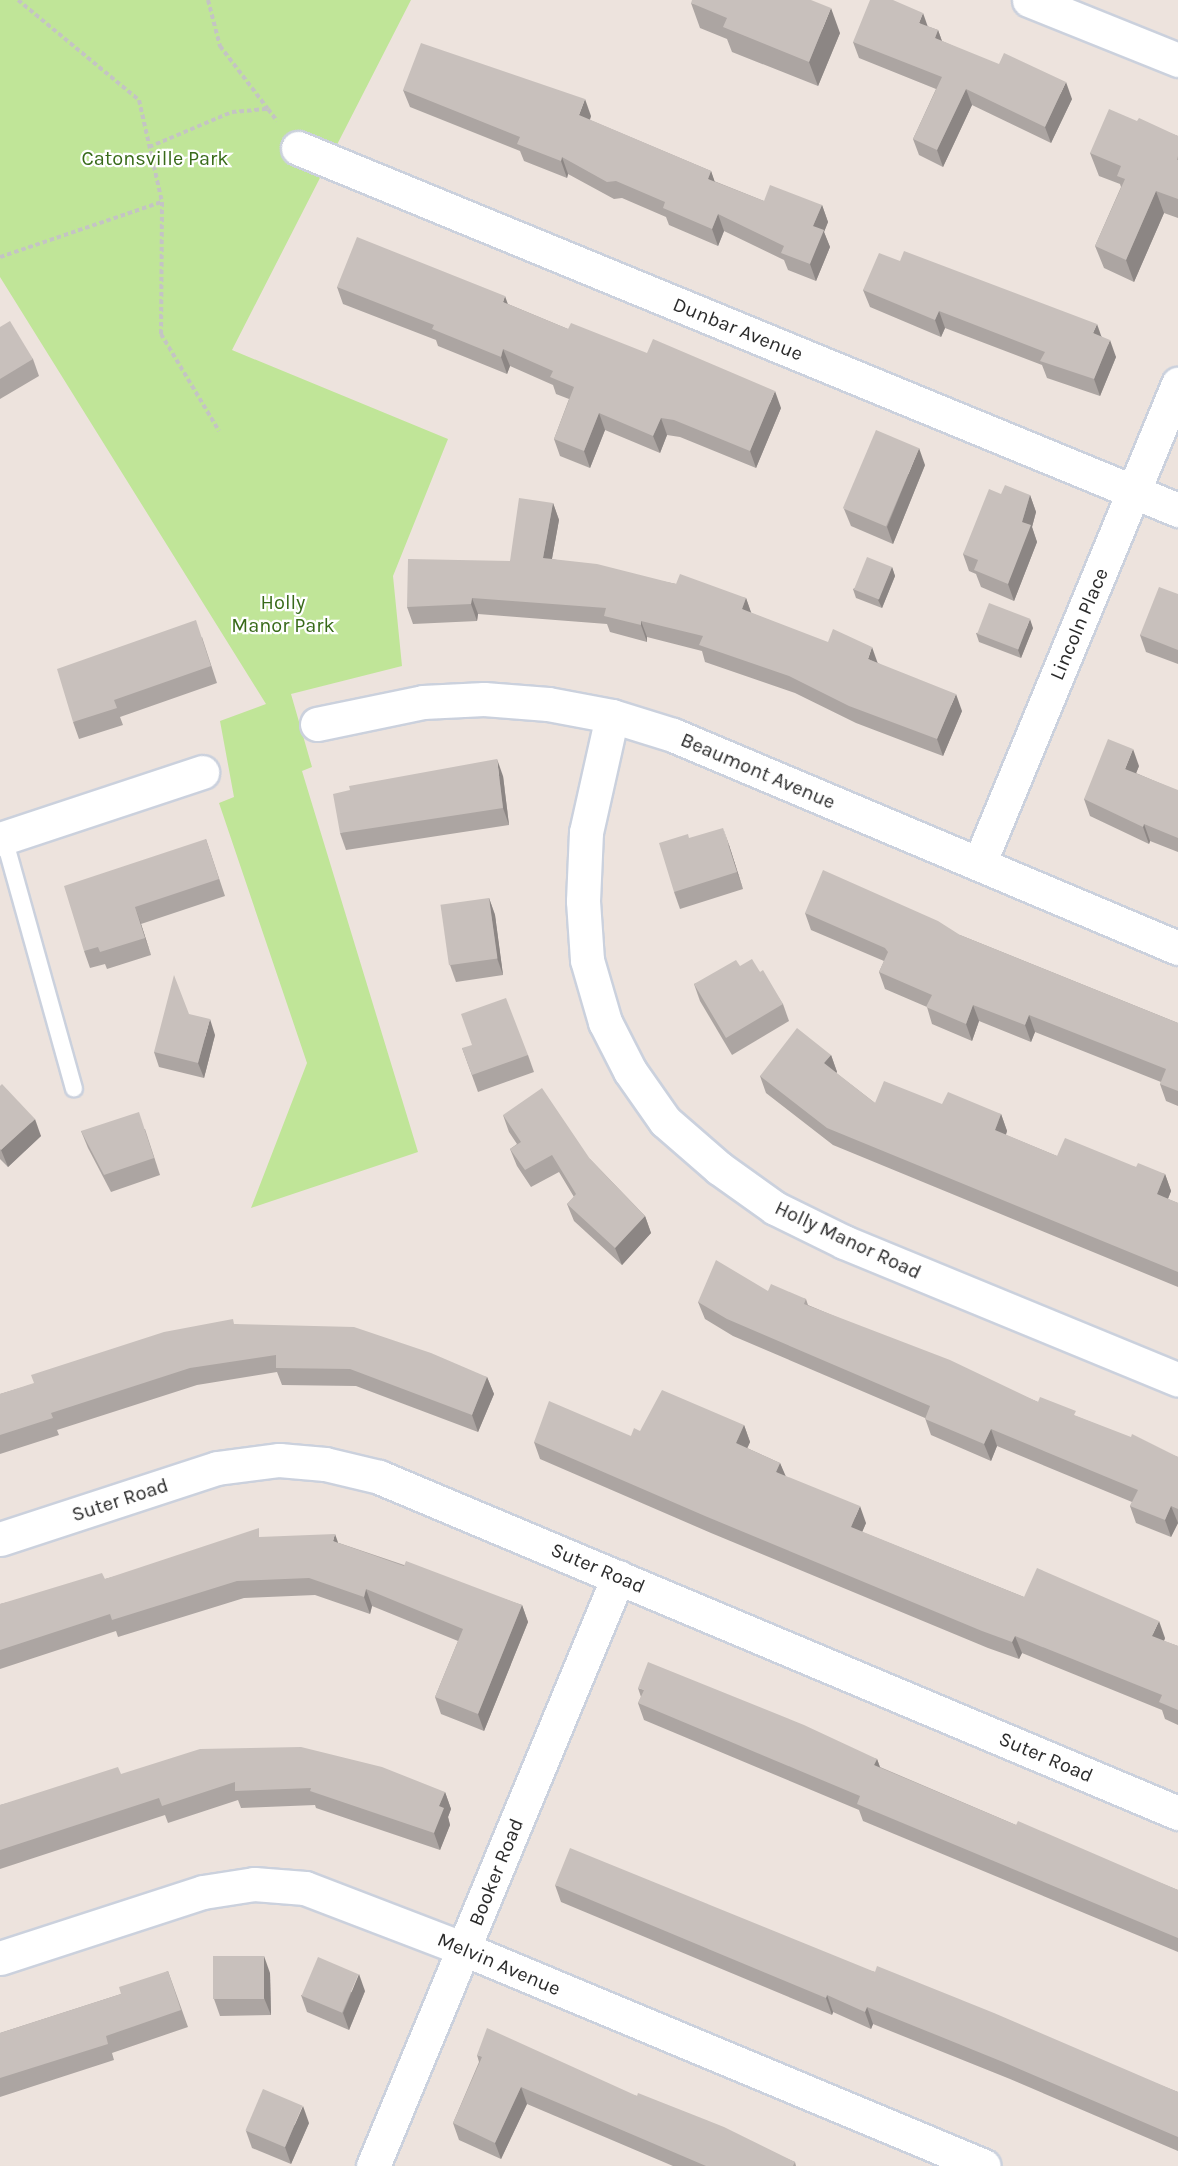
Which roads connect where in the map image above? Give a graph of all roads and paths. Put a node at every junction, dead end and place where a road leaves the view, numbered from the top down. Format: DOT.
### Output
graph roads {
  1 [pos="18,0"];
  2 [pos="208,0"];
  3 [pos="1029,0"];
  4 [pos="1178,60"];
  5 [pos="268,109"];
  6 [pos="149,147"];
  7 [pos="298,148"];
  8 [pos="162,202"];
  9 [pos="0,257"];
  10 [pos="1178,384"];
  11 [pos="219,431"];
  12 [pos="1134,492"];
  13 [pos="1178,510"];
  14 [pos="612,716"];
  15 [pos="316,724"];
  16 [pos="201,772"];
  17 [pos="2,838"];
  18 [pos="979,864"];
  19 [pos="1178,948"];
  20 [pos="74,1088"];
  21 [pos="1178,1380"];
  22 [pos="0,1539"];
  23 [pos="618,1577"];
  24 [pos="1178,1813"];
  25 [pos="464,1949"];
  26 [pos="0,1958"];
  27 [pos="373,2166"];
  28 [pos="984,2166"];
  1 -- 6 [label="path"];
  2 -- 5 [label="path"];
  3 -- 4 [label="street"];
  5 -- 6 [label="path"];
  5 -- 7 [label="path"];
  6 -- 8 [label="path"];
  7 -- 12 [label="street, Dunbar Avenue"];
  8 -- 9 [label="path"];
  8 -- 11 [label="path"];
  10 -- 12 [label="street, Lincoln Place"];
  12 -- 13 [label="street, Dunbar Avenue"];
  12 -- 18 [label="street, Lincoln Place"];
  14 -- 15 [label="street, Beaumont Avenue"];
  14 -- 18 [label="street, Beaumont Avenue"];
  14 -- 21 [label="street, Holly Manor Road"];
  16 -- 17 [label="street"];
  17 -- 20 [label="lane"];
  18 -- 19 [label="street, Beaumont Avenue"];
  22 -- 23 [label="street, Suter Road"];
  23 -- 24 [label="street, Suter Road"];
  23 -- 25 [label="street, Booker Road"];
  25 -- 26 [label="street, Melvin Avenue"];
  25 -- 27 [label="street, Booker Road"];
  25 -- 28 [label="street, Melvin Avenue"];
}
